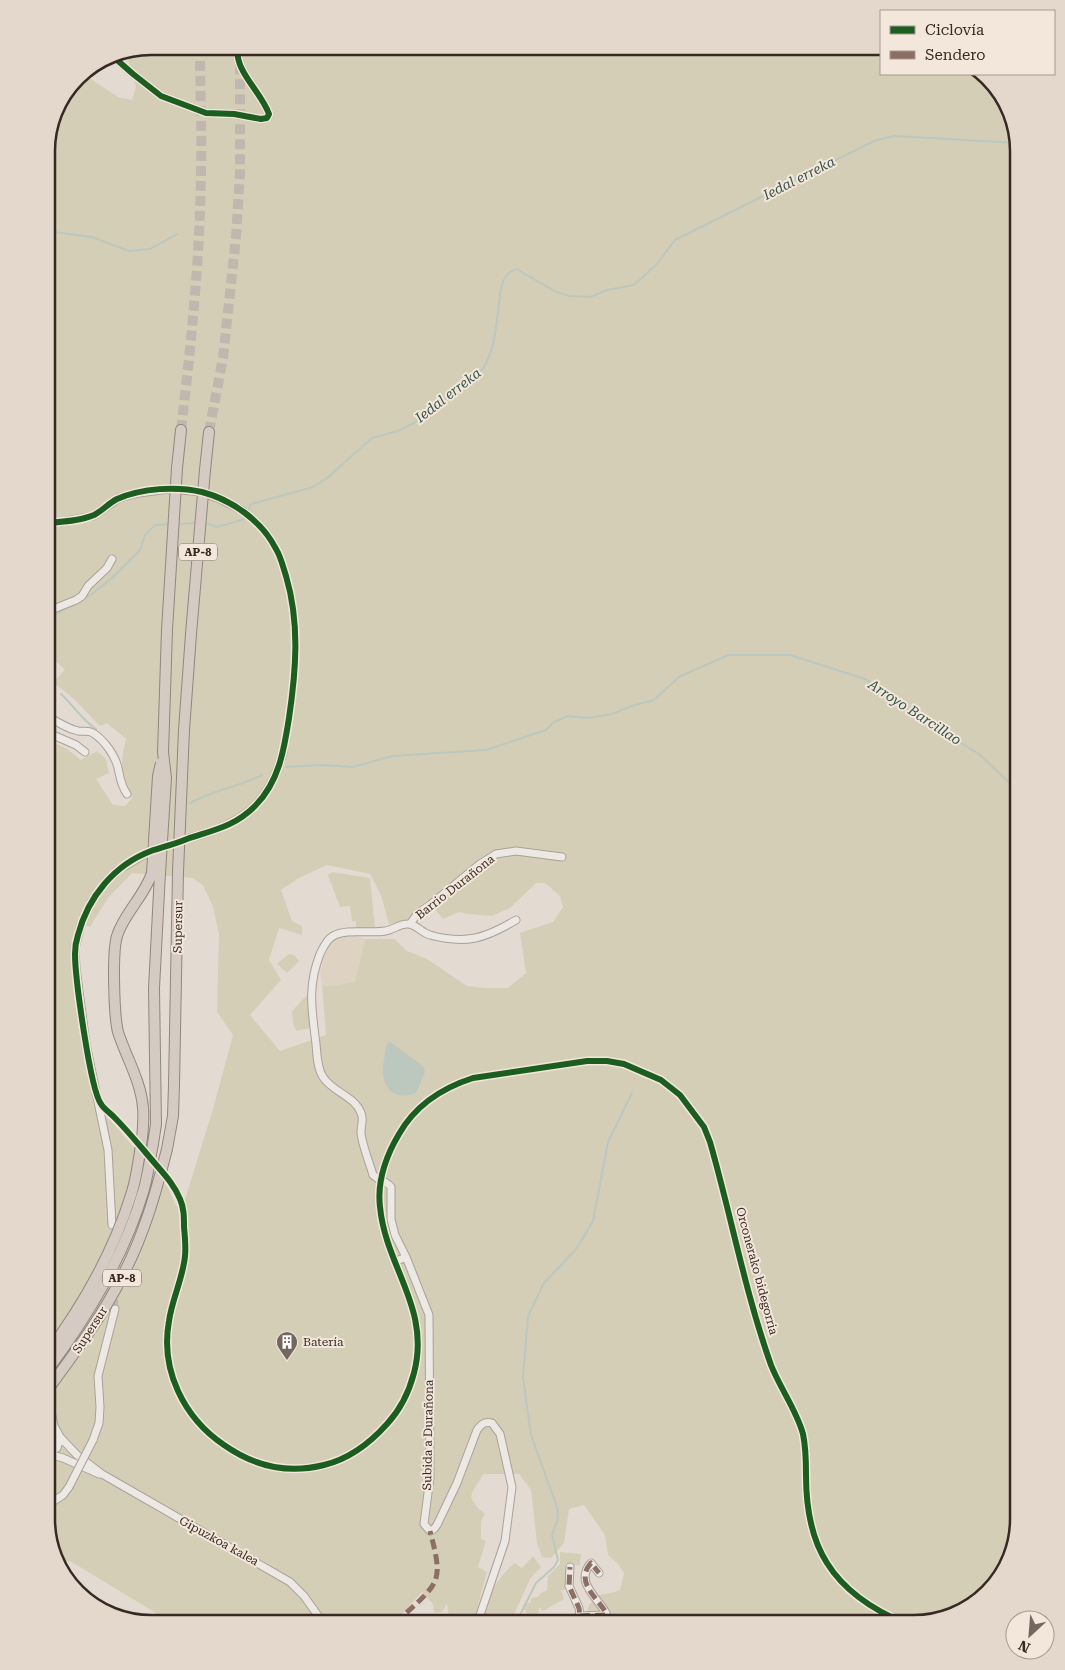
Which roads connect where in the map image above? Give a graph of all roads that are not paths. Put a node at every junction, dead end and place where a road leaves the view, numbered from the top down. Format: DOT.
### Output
graph roads {
  1 [pos="238,55"];
  2 [pos="118,61"];
  3 [pos="181,430"];
  4 [pos="209,432"];
  5 [pos="243,511"];
  6 [pos="62,522"];
  7 [pos="112,560"];
  8 [pos="55,608"];
  9 [pos="55,721"];
  10 [pos="55,736"];
  11 [pos="85,752"];
  12 [pos="284,752"];
  13 [pos="127,794"];
  14 [pos="189,838"];
  15 [pos="147,852"];
  16 [pos="562,857"];
  17 [pos="156,873"];
  18 [pos="106,882"];
  19 [pos="516,920"];
  20 [pos="410,924"];
  21 [pos="81,925"];
  22 [pos="389,1184"];
  23 [pos="112,1225"];
  24 [pos="115,1309"];
  25 [pos="55,1342"];
  26 [pos="55,1360"];
  27 [pos="55,1380"];
  28 [pos="55,1428"];
  29 [pos="60,1437"];
  30 [pos="55,1449"];
  31 [pos="55,1456"];
  32 [pos="102,1474"];
  33 [pos="55,1500"];
  34 [pos="570,1567"];
  35 [pos="599,1573"];
  36 [pos="318,1615"];
  37 [pos="480,1615"];
  38 [pos="580,1615"];
  39 [pos="605,1615"];
  1 -- 2 [label="street"];
  3 -- 17 [label="highway, AP-8, bridge"];
  4 -- 27 [label="highway, Supersur / AP-8, bridge"];
  5 -- 6 [label="street"];
  7 -- 8 [label="street"];
  9 -- 13 [label="street"];
  10 -- 11 [label="street"];
  12 -- 14 [label="street"];
  15 -- 18 [label="street"];
  16 -- 20 [label="street, Barrio Durañona"];
  17 -- 25 [label="highway, AP-8, bridge"];
  17 -- 26 [label="highway, Supersur / AP-8, bridge"];
  19 -- 20 [label="street, Barrio Durañona"];
  20 -- 22 [label="street, Barrio Durañona"];
  21 -- 23 [label="street"];
  22 -- 37 [label="street, Subida a Durañona"];
  24 -- 33 [label="street, bridge"];
  28 -- 29 [label="street"];
  29 -- 30 [label="street"];
  29 -- 32 [label="street"];
  31 -- 32 [label="street"];
  32 -- 36 [label="street, Gipuzkoa kalea"];
  34 -- 38 [label="street"];
  35 -- 39 [label="street"];
}
